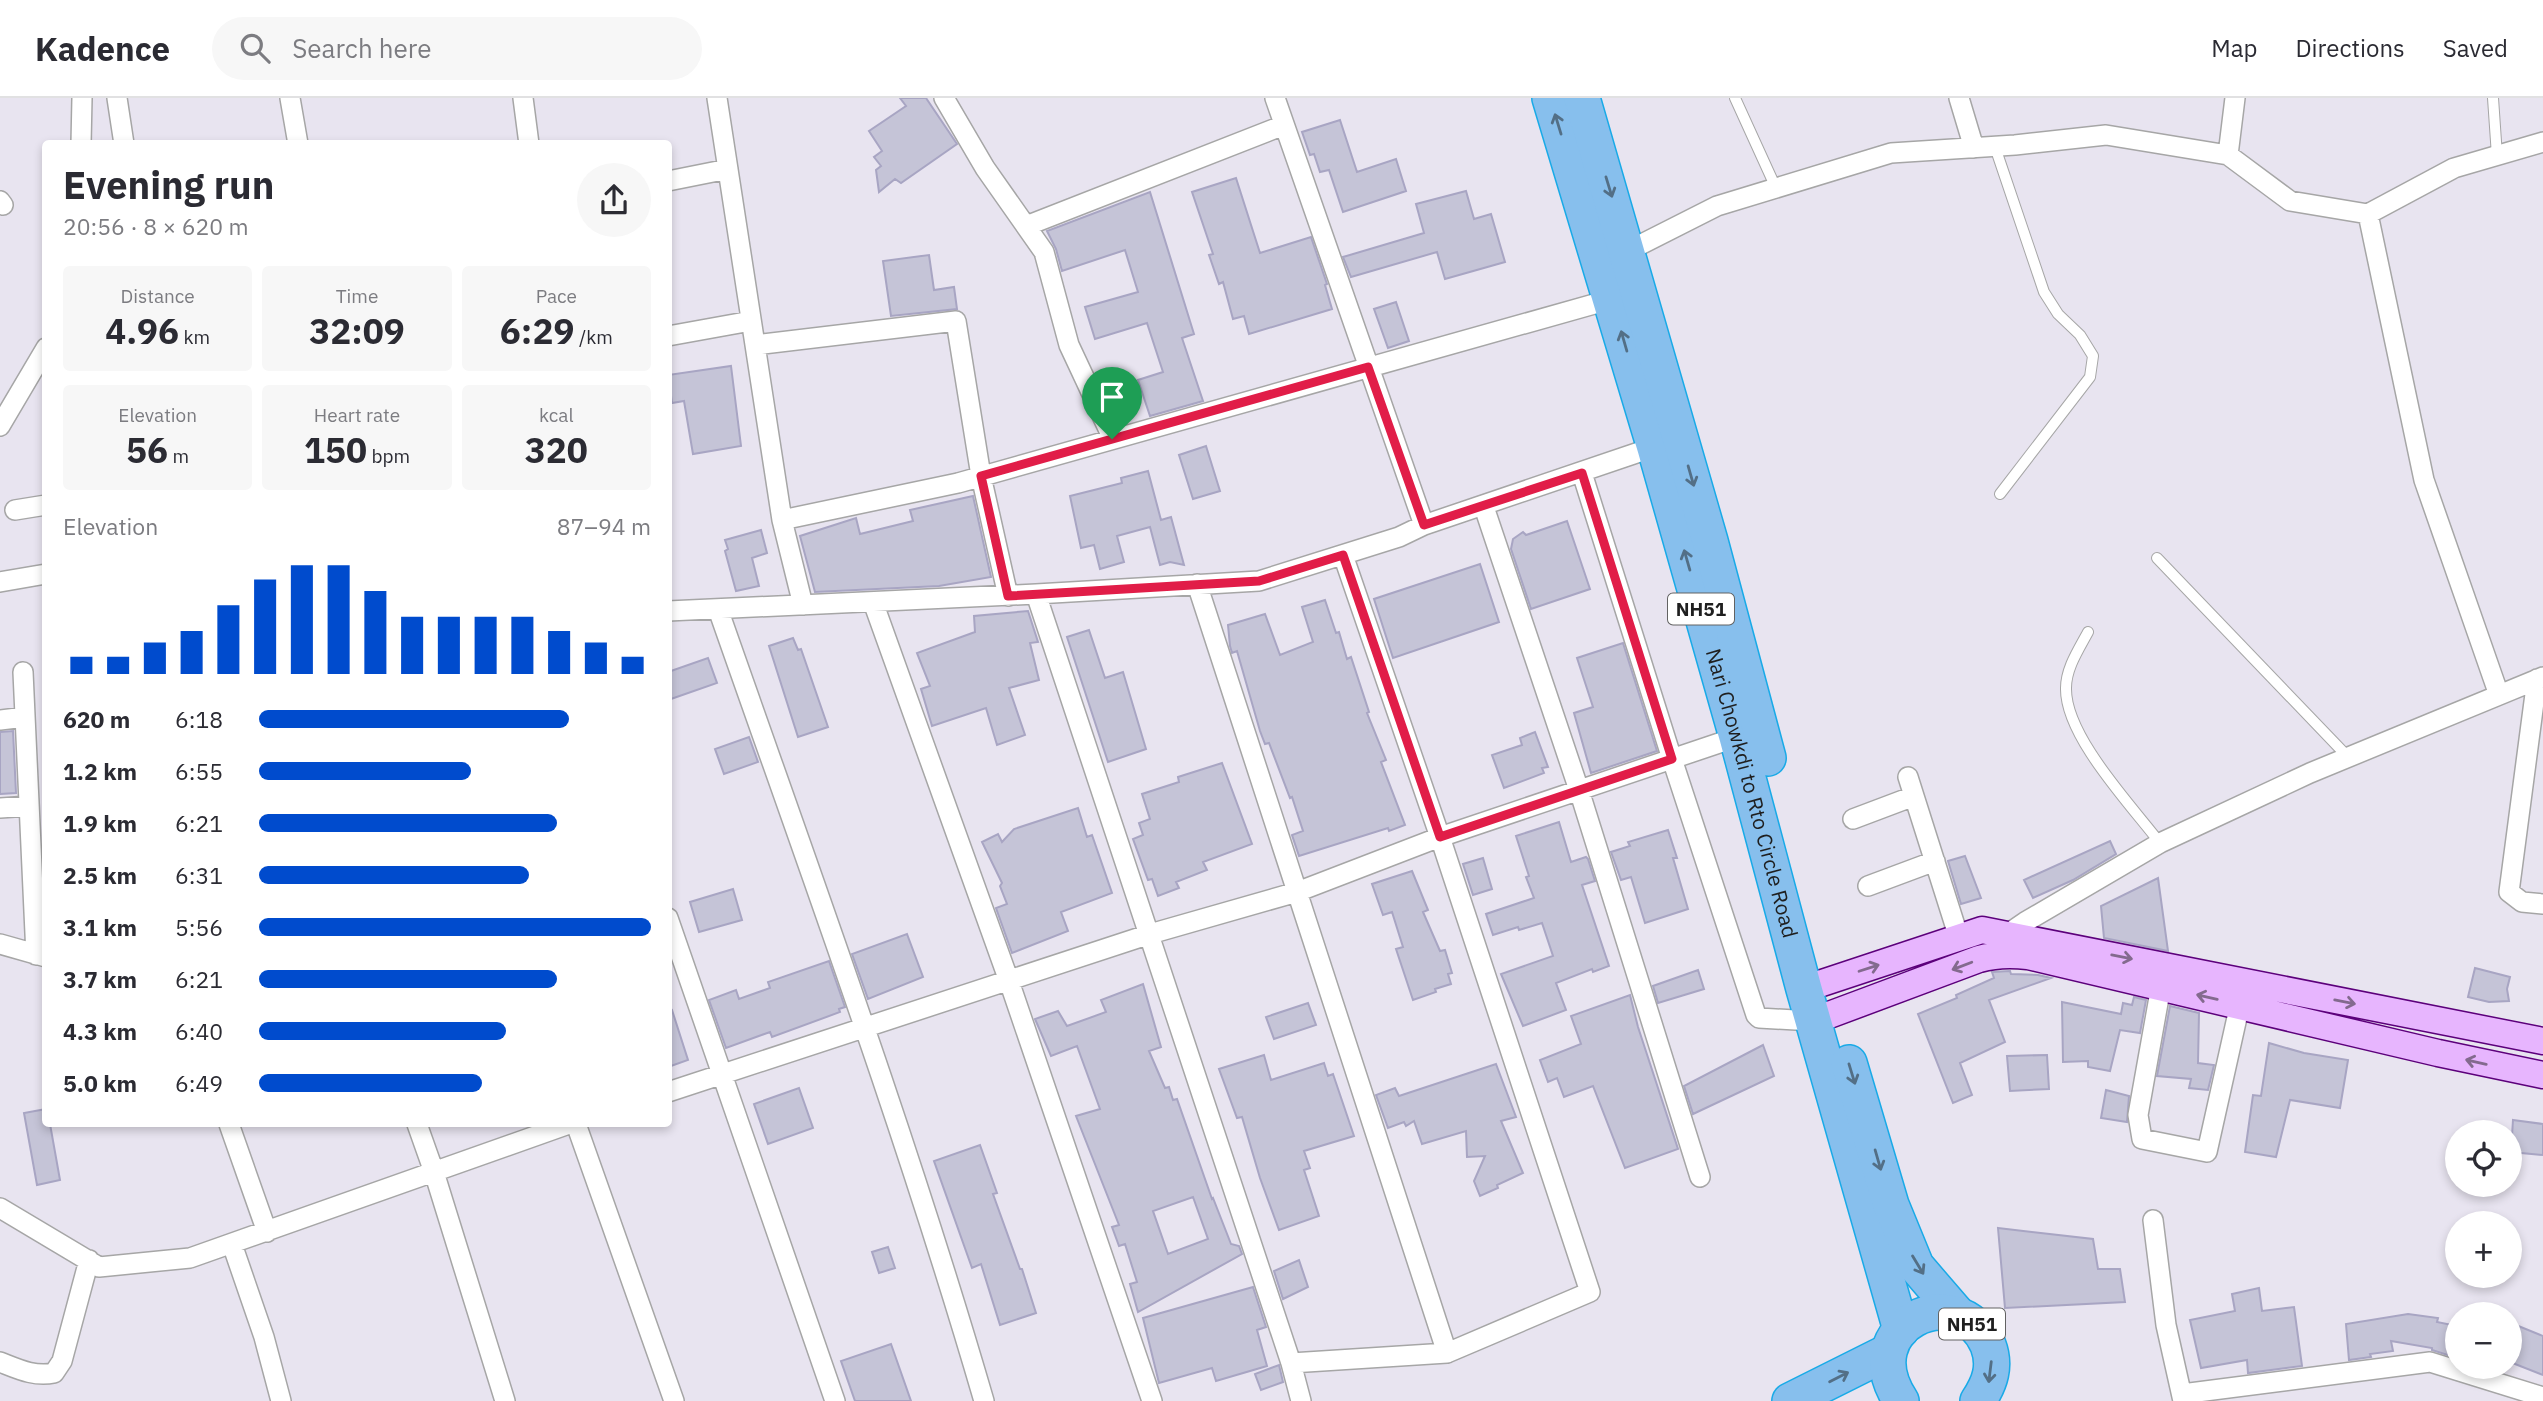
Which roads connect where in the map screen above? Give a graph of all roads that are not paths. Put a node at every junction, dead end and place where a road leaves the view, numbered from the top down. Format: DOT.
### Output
graph roads {
  1 [pos="82,98"];
  2 [pos="117,98"];
  3 [pos="290,98"];
  4 [pos="523,98"];
  5 [pos="717,98"];
  6 [pos="944,98"];
  7 [pos="1275,98"];
  8 [pos="1550,98"];
  9 [pos="1582,98"];
  10 [pos="1735,98"];
  11 [pos="1959,98"];
  12 [pos="2235,98"];
  13 [pos="2493,98"];
  14 [pos="1284,125"];
  15 [pos="81,140"];
  16 [pos="123,140"];
  17 [pos="297,140"];
  18 [pos="528,140"];
  19 [pos="2543,142"];
  20 [pos="1995,147"];
  21 [pos="1974,148"];
  22 [pos="2228,155"];
  23 [pos="2497,156"];
  24 [pos="728,169"];
  25 [pos="672,180"];
  26 [pos="1776,188"];
  27 [pos="2368,214"];
  28 [pos="1026,226"];
  29 [pos="1628,251"];
  30 [pos="1612,299"];
  31 [pos="751,321"];
  32 [pos="672,335"];
  33 [pos="755,345"];
  34 [pos="42,355"];
  35 [pos="1368,367"];
  36 [pos="0,426"];
  37 [pos="1112,439"];
  38 [pos="1668,443"];
  39 [pos="1582,473"];
  40 [pos="981,476"];
  41 [pos="2000,494"];
  42 [pos="42,506"];
  43 [pos="1484,507"];
  44 [pos="15,510"];
  45 [pos="782,520"];
  46 [pos="1424,525"];
  47 [pos="1343,555"];
  48 [pos="2157,558"];
  49 [pos="42,575"];
  50 [pos="0,582"];
  51 [pos="1197,584"];
  52 [pos="1036,594"];
  53 [pos="1008,596"];
  54 [pos="873,602"];
  55 [pos="803,605"];
  56 [pos="718,609"];
  57 [pos="672,611"];
  58 [pos="2088,632"];
  59 [pos="23,672"];
  60 [pos="2540,678"];
  61 [pos="2498,695"];
  62 [pos="25,717"];
  63 [pos="0,720"];
  64 [pos="1749,733"];
  65 [pos="2348,757"];
  66 [pos="1672,759"];
  67 [pos="1579,790"];
  68 [pos="29,806"];
  69 [pos="0,808"];
  70 [pos="1853,819"];
  71 [pos="1440,837"];
  72 [pos="2160,843"];
  73 [pos="1935,862"];
  74 [pos="1868,886"];
  75 [pos="1297,892"];
  76 [pos="2543,904"];
  77 [pos="672,930"];
  78 [pos="1150,934"];
  79 [pos="1959,938"];
  80 [pos="0,944"];
  81 [pos="2002,944"];
  82 [pos="41,956"];
  83 [pos="2162,976"];
  84 [pos="1009,981"];
  85 [pos="2240,1004"];
  86 [pos="1811,1005"];
  87 [pos="2445,1022"];
  88 [pos="866,1029"];
  89 [pos="2543,1041"];
  90 [pos="2438,1053"];
  91 [pos="2543,1075"];
  92 [pos="722,1076"];
  93 [pos="672,1091"];
  94 [pos="230,1127"];
  95 [pos="418,1127"];
  96 [pos="561,1127"];
  97 [pos="577,1127"];
  98 [pos="434,1172"];
  99 [pos="1700,1177"];
  100 [pos="0,1209"];
  101 [pos="1880,1209"];
  102 [pos="2153,1220"];
  103 [pos="267,1232"];
  104 [pos="232,1244"];
  105 [pos="89,1260"];
  106 [pos="1959,1316"];
  107 [pos="1895,1341"];
  108 [pos="1447,1353"];
  109 [pos="0,1362"];
  110 [pos="1291,1363"];
  111 [pos="2543,1397"];
  112 [pos="2183,1398"];
  113 [pos="281,1401"];
  114 [pos="505,1401"];
  115 [pos="674,1401"];
  116 [pos="835,1401"];
  117 [pos="984,1401"];
  118 [pos="1152,1401"];
  119 [pos="1301,1401"];
  120 [pos="1790,1401"];
  121 [pos="1901,1401"];
  122 [pos="1978,1401"];
  1 -- 15 [label="street"];
  2 -- 16 [label="street"];
  3 -- 17 [label="street"];
  4 -- 18 [label="street"];
  5 -- 24 [label="street"];
  6 -- 28 [label="street"];
  7 -- 14 [label="street"];
  30 -- 8 [label="highway, Nari Chowkdi to Rto Circle Road / NH51, one-way"];
  9 -- 29 [label="highway, NH51, one-way"];
  10 -- 26 [label="lane"];
  11 -- 21 [label="street"];
  12 -- 22 [label="street"];
  13 -- 23 [label="lane"];
  14 -- 28 [label="street"];
  14 -- 35 [label="street"];
  19 -- 23 [label="street"];
  20 -- 21 [label="street"];
  20 -- 22 [label="street"];
  20 -- 41 [label="lane"];
  21 -- 26 [label="street"];
  22 -- 27 [label="street"];
  23 -- 27 [label="street"];
  24 -- 25 [label="street"];
  24 -- 31 [label="street"];
  26 -- 29 [label="street"];
  27 -- 61 [label="street"];
  28 -- 37 [label="street"];
  29 -- 38 [label="highway, NH51"];
  30 -- 35 [label="street"];
  38 -- 30 [label="highway, Nari Chowkdi to Rto Circle Road / NH51, one-way"];
  31 -- 32 [label="street"];
  31 -- 33 [label="street"];
  33 -- 40 [label="street"];
  33 -- 45 [label="street"];
  34 -- 36 [label="street"];
  35 -- 37 [label="street"];
  35 -- 46 [label="street"];
  37 -- 40 [label="street"];
  38 -- 39 [label="street"];
  38 -- 64 [label="highway, Nari Chowkdi to Rto Circle Road / NH51"];
  39 -- 43 [label="street"];
  39 -- 66 [label="street"];
  40 -- 45 [label="street"];
  40 -- 53 [label="street"];
  42 -- 44 [label="street"];
  43 -- 46 [label="street"];
  43 -- 67 [label="street"];
  45 -- 55 [label="street"];
  46 -- 47 [label="street"];
  47 -- 51 [label="street"];
  47 -- 71 [label="street"];
  48 -- 65 [label="lane"];
  49 -- 50 [label="street"];
  51 -- 52 [label="street"];
  51 -- 75 [label="street"];
  52 -- 53 [label="street"];
  52 -- 78 [label="street"];
  53 -- 54 [label="street"];
  54 -- 55 [label="street"];
  54 -- 84 [label="street"];
  55 -- 56 [label="street"];
  56 -- 57 [label="street"];
  56 -- 88 [label="street"];
  58 -- 72 [label="lane"];
  59 -- 62 [label="street"];
  60 -- 61 [label="street"];
  60 -- 76 [label="street"];
  61 -- 65 [label="street"];
  62 -- 63 [label="street"];
  62 -- 68 [label="street"];
  64 -- 66 [label="street"];
  64 -- 86 [label="highway, Nari Chowkdi to Rto Circle Road / NH51"];
  65 -- 72 [label="street"];
  66 -- 67 [label="street"];
  66 -- 86 [label="street"];
  67 -- 71 [label="street"];
  67 -- 99 [label="street"];
  68 -- 69 [label="street"];
  68 -- 82 [label="street"];
  70 -- 73 [label="street"];
  71 -- 75 [label="street"];
  71 -- 108 [label="street"];
  72 -- 81 [label="street"];
  73 -- 74 [label="street"];
  73 -- 79 [label="street"];
  75 -- 78 [label="street"];
  75 -- 108 [label="street"];
  77 -- 92 [label="street"];
  78 -- 84 [label="street"];
  78 -- 110 [label="street"];
  79 -- 81 [label="street"];
  86 -- 79 [label="street, one-way"];
  80 -- 82 [label="street"];
  81 -- 83 [label="street"];
  81 -- 86 [label="street, one-way"];
  85 -- 83 [label="street, one-way"];
  83 -- 85 [label="street"];
  83 -- 87 [label="street, one-way"];
  84 -- 88 [label="street"];
  84 -- 118 [label="street"];
  85 -- 90 [label="street"];
  86 -- 101 [label="highway, Nari Chowkdi to Rto Circle Road / NH51"];
  87 -- 89 [label="street"];
  87 -- 90 [label="street"];
  88 -- 92 [label="street"];
  88 -- 117 [label="street"];
  91 -- 90 [label="street, one-way"];
  92 -- 93 [label="street"];
  92 -- 116 [label="street"];
  94 -- 103 [label="street"];
  95 -- 98 [label="street"];
  96 -- 98 [label="street"];
  97 -- 115 [label="street"];
  98 -- 103 [label="street"];
  98 -- 114 [label="street"];
  100 -- 105 [label="street"];
  101 -- 106 [label="highway, NH51, one-way"];
  101 -- 107 [label="highway, Nari Chowkdi to Rto Circle Road / NH51"];
  102 -- 112 [label="street"];
  103 -- 104 [label="street"];
  104 -- 105 [label="street"];
  104 -- 113 [label="street"];
  105 -- 109 [label="street"];
  106 -- 107 [label="highway, NH51"];
  106 -- 122 [label="highway, NH51, one-way"];
  120 -- 107 [label="highway, NH51, one-way"];
  107 -- 121 [label="highway, NH51"];
  108 -- 110 [label="street"];
  110 -- 119 [label="street"];
  111 -- 112 [label="street"];
}
